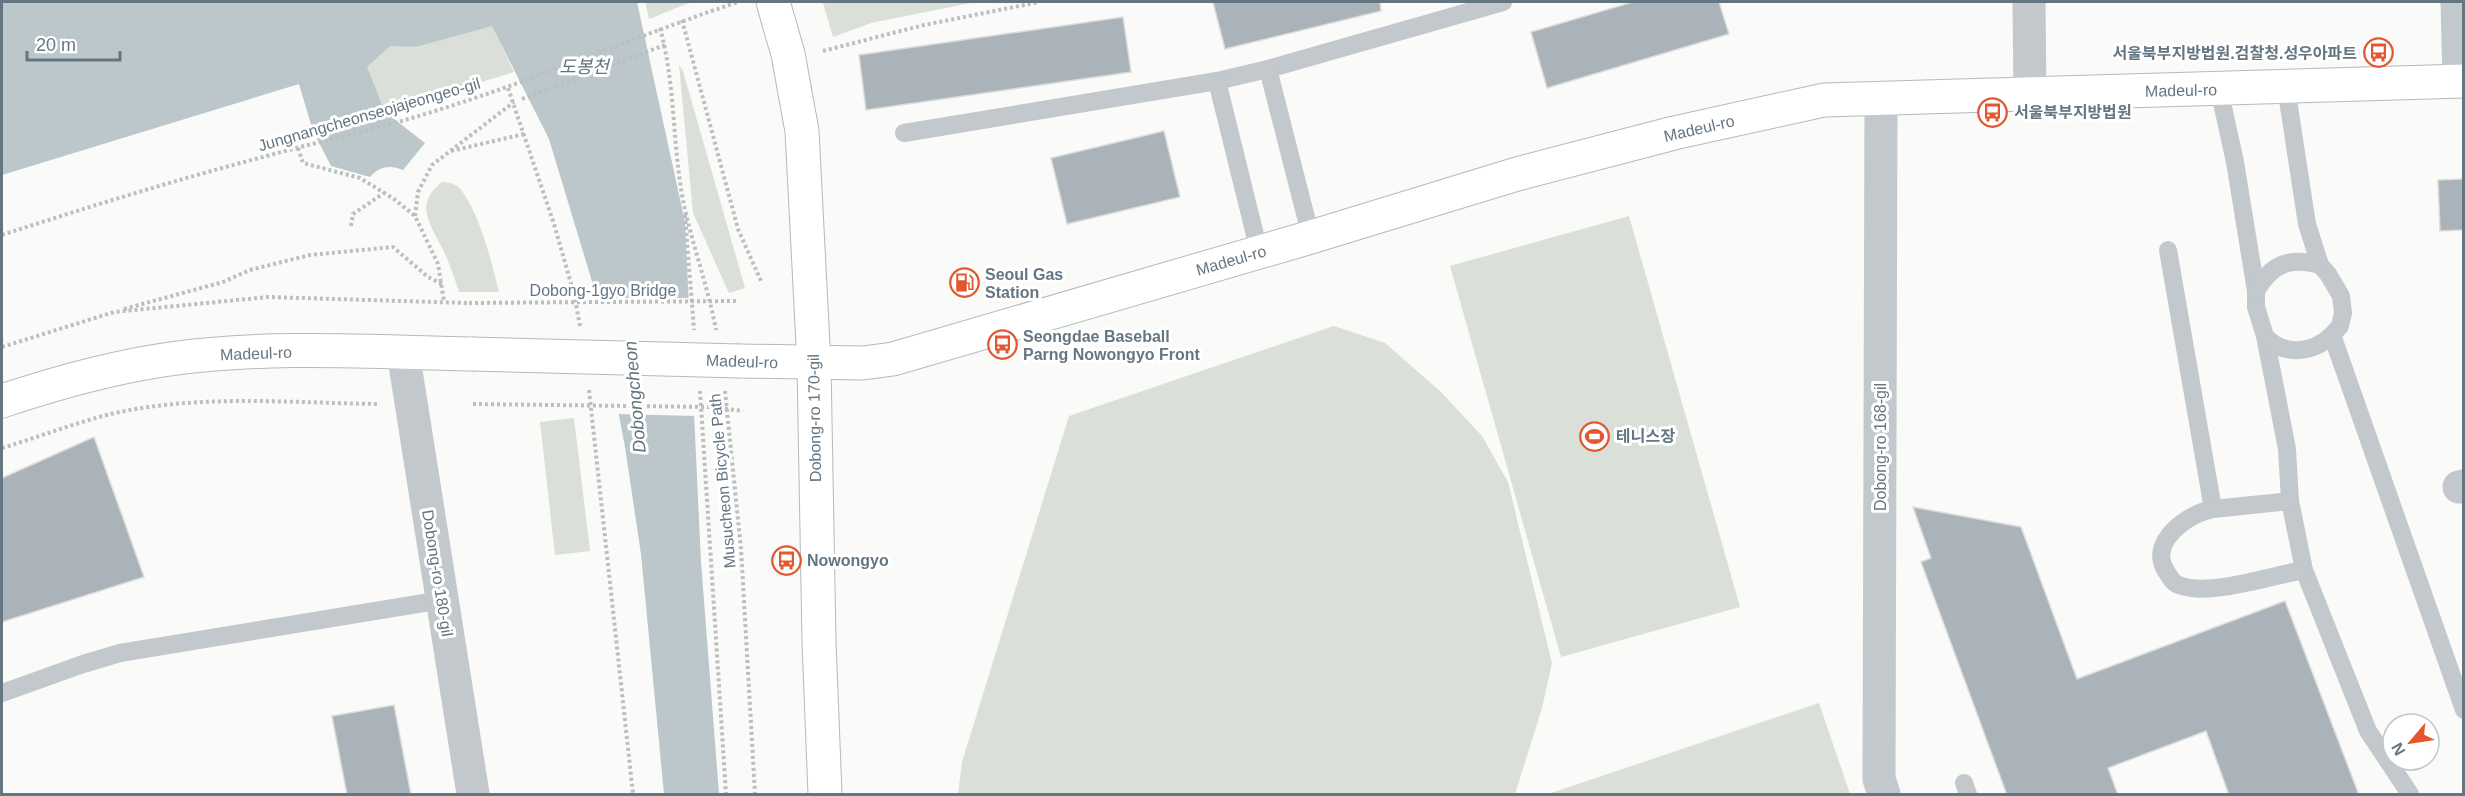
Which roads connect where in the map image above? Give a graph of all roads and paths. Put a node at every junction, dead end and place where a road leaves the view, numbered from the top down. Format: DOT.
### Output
graph roads {
  1 [pos="738,2"];
  2 [pos="773,2"];
  3 [pos="1038,2"];
  4 [pos="1503,2"];
  5 [pos="2029,2"];
  6 [pos="2457,2"];
  7 [pos="682,20"];
  8 [pos="660,28"];
  9 [pos="665,45"];
  10 [pos="823,51"];
  11 [pos="1268,69"];
  12 [pos="1217,81"];
  13 [pos="2461,81"];
  14 [pos="2286,87"];
  15 [pos="508,88"];
  16 [pos="2219,89"];
  17 [pos="2030,94"];
  18 [pos="1881,98"];
  19 [pos="522,99"];
  20 [pos="514,102"];
  21 [pos="904,133"];
  22 [pos="524,134"];
  23 [pos="298,148"];
  24 [pos="450,151"];
  25 [pos="384,193"];
  26 [pos="684,204"];
  27 [pos="415,216"];
  28 [pos="351,226"];
  29 [pos="2,235"];
  30 [pos="1311,237"];
  31 [pos="2168,250"];
  32 [pos="1259,251"];
  33 [pos="2320,266"];
  34 [pos="761,281"];
  35 [pos="442,284"];
  36 [pos="2256,291"];
  37 [pos="737,301"];
  38 [pos="444,302"];
  39 [pos="114,312"];
  40 [pos="695,332"];
  41 [pos="581,333"];
  42 [pos="2332,335"];
  43 [pos="2265,336"];
  44 [pos="717,339"];
  45 [pos="2,347"];
  46 [pos="403,352"];
  47 [pos="814,363"];
  48 [pos="732,372"];
  49 [pos="699,379"];
  50 [pos="588,386"];
  51 [pos="2,401"];
  52 [pos="387,404"];
  53 [pos="473,404"];
  54 [pos="743,411"];
  55 [pos="2,448"];
  56 [pos="2290,501"];
  57 [pos="2214,509"];
  58 [pos="2304,570"];
  59 [pos="442,600"];
  60 [pos="2458,678"];
  61 [pos="2,693"];
  62 [pos="2463,710"];
  63 [pos="473,795"];
  64 [pos="633,795"];
  65 [pos="726,795"];
  66 [pos="755,795"];
  67 [pos="825,795"];
  68 [pos="1884,795"];
  69 [pos="2410,795"];
  1 -- 7 [label="path, Jungnangcheonseojajeongeo-gil"];
  2 -- 47 [label="street, Dobong-ro 170-gil"];
  3 -- 10 [label="path"];
  4 -- 11 [label="lane"];
  5 -- 17 [label="street"];
  6 -- 13 [label="street, Madeul-ro"];
  7 -- 8 [label="path, Jungnangcheonseojajeongeo-gil"];
  7 -- 34 [label="path"];
  8 -- 9 [label="path"];
  8 -- 15 [label="path, Jungnangcheonseojajeongeo-gil"];
  9 -- 19 [label="path"];
  9 -- 26 [label="path"];
  11 -- 12 [label="lane"];
  11 -- 30 [label="lane"];
  12 -- 21 [label="lane"];
  12 -- 32 [label="lane"];
  13 -- 14 [label="street, Madeul-ro"];
  14 -- 16 [label="street, Madeul-ro"];
  14 -- 33 [label="lane"];
  15 -- 20 [label="path"];
  15 -- 23 [label="path, Jungnangcheonseojajeongeo-gil"];
  16 -- 17 [label="street, Madeul-ro"];
  16 -- 36 [label="lane"];
  17 -- 18 [label="street, Madeul-ro"];
  18 -- 30 [label="street, Madeul-ro"];
  18 -- 68 [label="street, Dobong-ro 168-gil"];
  20 -- 22 [label="path"];
  20 -- 24 [label="path"];
  22 -- 24 [label="path"];
  22 -- 41 [label="path"];
  23 -- 25 [label="path"];
  23 -- 29 [label="path, Jungnangcheonseojajeongeo-gil"];
  24 -- 27 [label="path"];
  25 -- 27 [label="path"];
  25 -- 28 [label="path"];
  26 -- 40 [label="path"];
  26 -- 44 [label="path"];
  27 -- 35 [label="path"];
  30 -- 32 [label="street, Madeul-ro"];
  31 -- 57 [label="lane"];
  32 -- 47 [label="street, Madeul-ro"];
  33 -- 36 [label="lane"];
  33 -- 42 [label="lane"];
  35 -- 38 [label="path"];
  35 -- 39 [label="path"];
  36 -- 43 [label="lane"];
  37 -- 38 [label="path, Dobong-1gyo Bridge, bridge"];
  38 -- 39 [label="path, Dobong-1gyo Bridge"];
  39 -- 45 [label="path"];
  42 -- 43 [label="lane"];
  42 -- 60 [label="lane"];
  43 -- 56 [label="lane"];
  46 -- 48 [label="street, Madeul-ro, bridge"];
  46 -- 51 [label="street, Madeul-ro"];
  46 -- 59 [label="street, Dobong-ro 180-gil"];
  47 -- 48 [label="street, Madeul-ro"];
  47 -- 67 [label="street, Dobong-ro 170-gil"];
  48 -- 66 [label="path, Musucheon Bicycle Path"];
  49 -- 65 [label="path"];
  50 -- 64 [label="path"];
  52 -- 55 [label="path"];
  53 -- 54 [label="path, bridge"];
  56 -- 57 [label="lane"];
  56 -- 58 [label="lane"];
  57 -- 58 [label="lane"];
  58 -- 69 [label="lane"];
  59 -- 61 [label="lane"];
  59 -- 63 [label="street, Dobong-ro 180-gil"];
  60 -- 62 [label="lane"];
}
